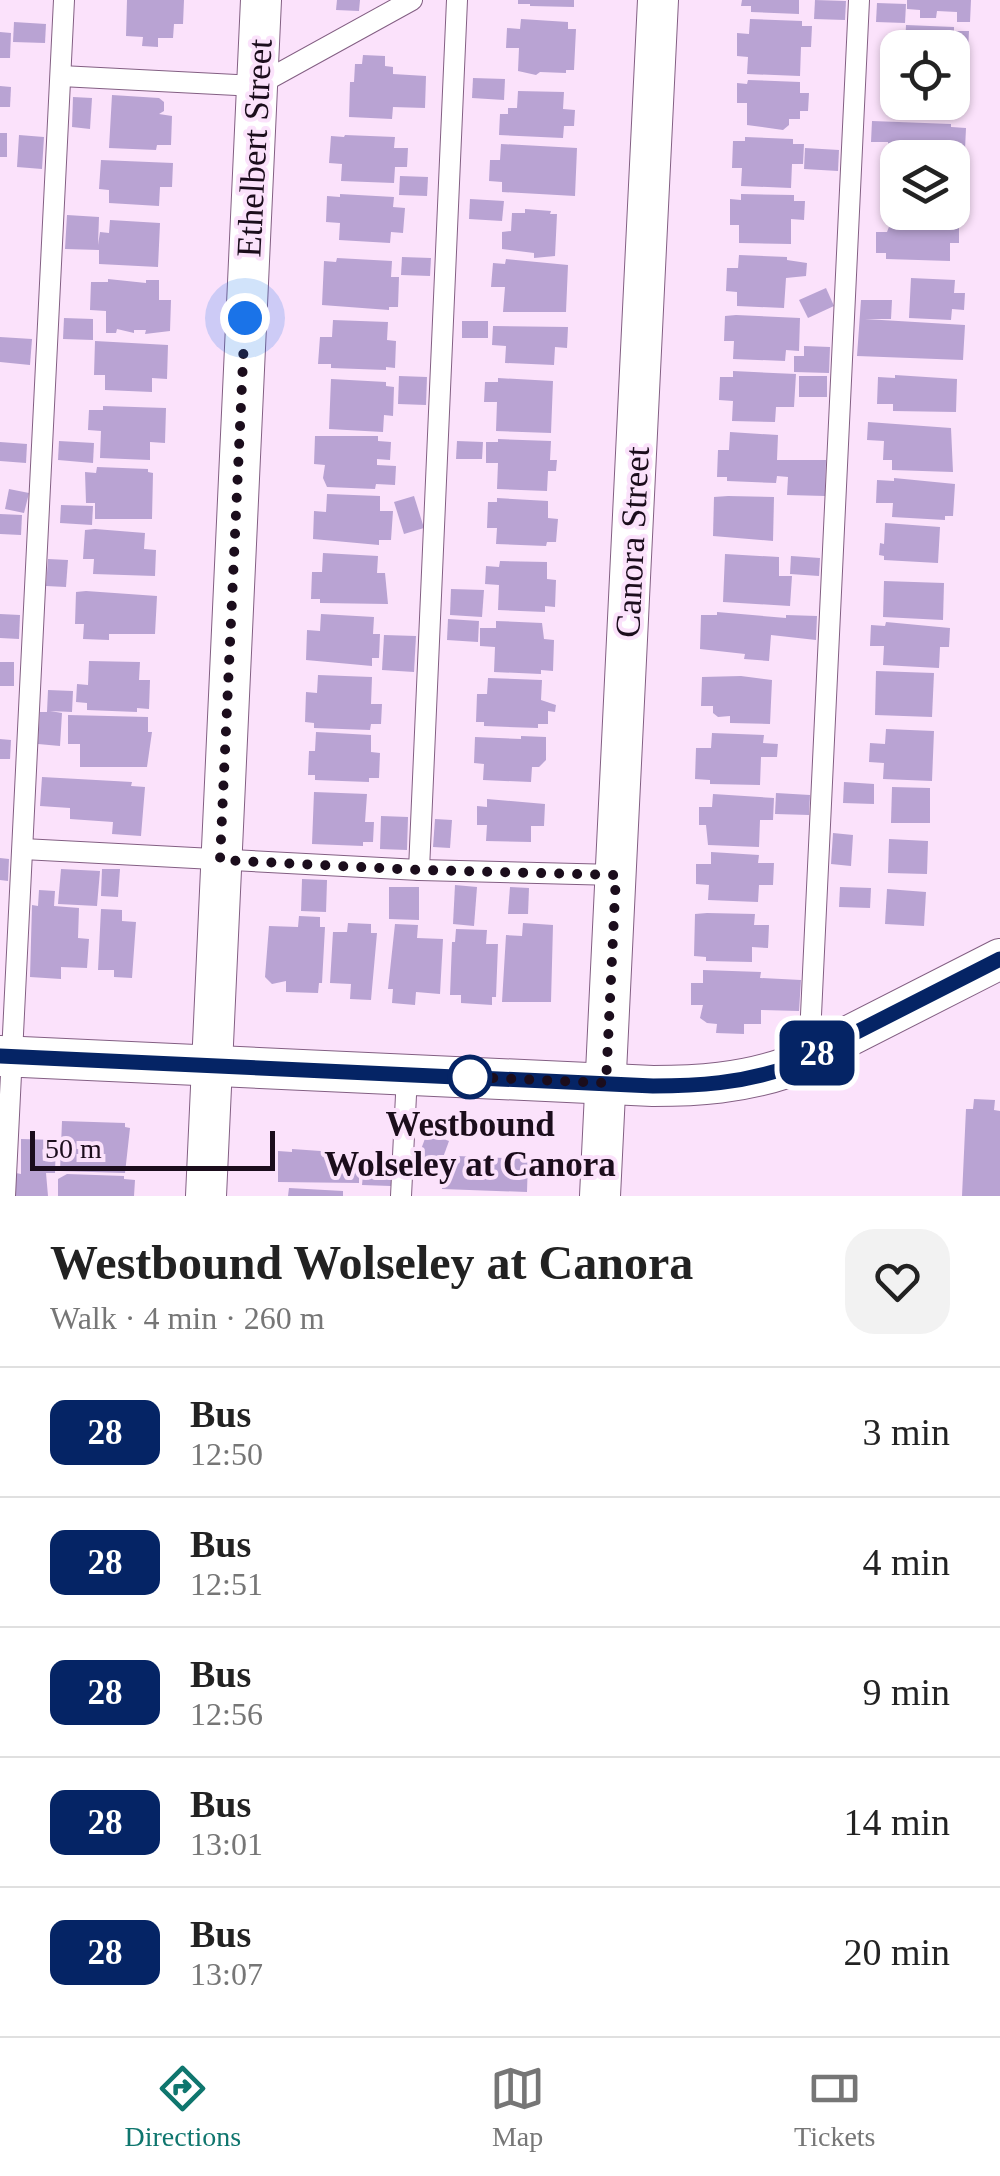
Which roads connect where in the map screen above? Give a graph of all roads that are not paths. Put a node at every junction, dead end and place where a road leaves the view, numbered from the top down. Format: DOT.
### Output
graph roads {
  1 [pos="64,0"];
  2 [pos="261,0"];
  3 [pos="412,0"];
  4 [pos="457,0"];
  5 [pos="658,0"];
  6 [pos="859,0"];
  7 [pos="61,76"];
  8 [pos="256,86"];
  9 [pos="23,849"];
  10 [pos="220,860"];
  11 [pos="419,870"];
  12 [pos="616,875"];
  13 [pos="1000,959"];
  14 [pos="5,1056"];
  15 [pos="809,1057"];
  16 [pos="211,1066"];
  17 [pos="408,1074"];
  18 [pos="606,1083"];
  19 [pos="5,1196"];
  20 [pos="206,1196"];
  21 [pos="401,1196"];
  22 [pos="600,1196"];
  1 -- 7 [label="lane"];
  2 -- 8 [label="street, Ethelbert Street"];
  3 -- 8 [label="lane"];
  4 -- 11 [label="lane"];
  5 -- 12 [label="street, Canora Street"];
  6 -- 15 [label="lane"];
  7 -- 8 [label="lane"];
  7 -- 9 [label="lane"];
  8 -- 10 [label="street, Ethelbert Street"];
  9 -- 10 [label="lane"];
  9 -- 14 [label="lane"];
  10 -- 11 [label="lane"];
  10 -- 16 [label="street, Ethelbert Street"];
  11 -- 12 [label="lane"];
  12 -- 18 [label="street, Canora Street"];
  13 -- 15 [label="street"];
  14 -- 16 [label="street"];
  14 -- 19 [label="lane"];
  15 -- 18 [label="street"];
  16 -- 17 [label="street"];
  16 -- 20 [label="street, Ethelbert Street"];
  17 -- 18 [label="street"];
  17 -- 21 [label="lane"];
  18 -- 22 [label="street, Canora Street"];
}
